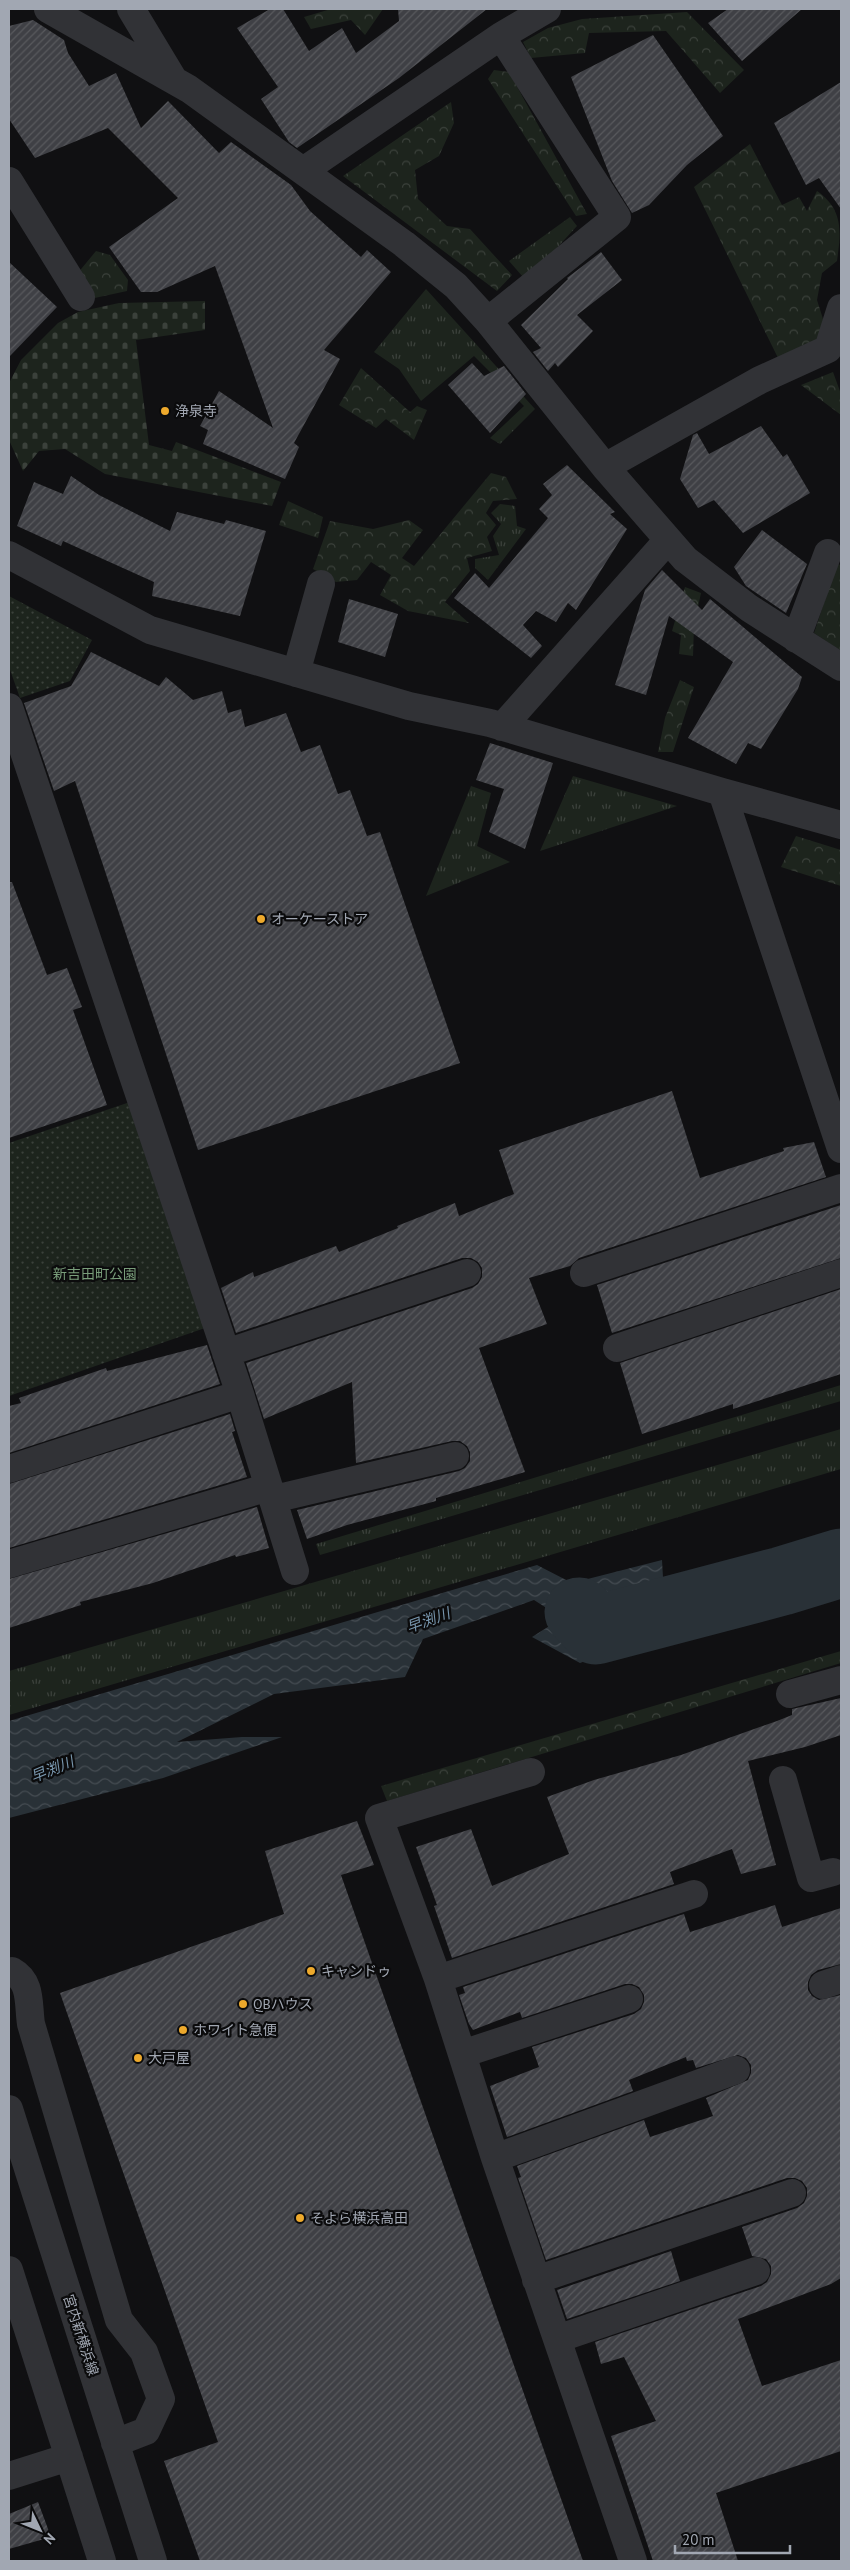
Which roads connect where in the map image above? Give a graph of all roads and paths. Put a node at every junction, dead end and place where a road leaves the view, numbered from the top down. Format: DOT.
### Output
graph roads {
  1 [pos="48,9"];
  2 [pos="131,9"];
  3 [pos="547,9"];
  4 [pos="501,36"];
  5 [pos="173,78"];
  6 [pos="303,171"];
  7 [pos="9,180"];
  8 [pos="81,297"];
  9 [pos="841,308"];
  10 [pos="488,321"];
  11 [pos="605,467"];
  12 [pos="667,541"];
  13 [pos="828,552"];
  14 [pos="9,555"];
  15 [pos="321,584"];
  16 [pos="796,639"];
  17 [pos="841,667"];
  18 [pos="296,673"];
  19 [pos="9,706"];
  20 [pos="502,727"];
  21 [pos="16,748"];
  22 [pos="722,792"];
  23 [pos="841,825"];
  24 [pos="841,1149"];
  25 [pos="841,1188"];
  26 [pos="467,1273"];
  27 [pos="584,1273"];
  28 [pos="841,1273"];
  29 [pos="617,1348"];
  30 [pos="226,1352"];
  31 [pos="240,1394"];
  32 [pos="455,1456"];
  33 [pos="9,1469"];
  34 [pos="271,1493"];
  35 [pos="9,1564"];
  36 [pos="295,1571"];
  37 [pos="841,1680"];
  38 [pos="790,1694"];
  39 [pos="531,1772"];
  40 [pos="783,1780"];
  41 [pos="833,1872"];
  42 [pos="694,1894"];
  43 [pos="12,1971"];
  44 [pos="438,1979"];
  45 [pos="629,1999"];
  46 [pos="462,2054"];
  47 [pos="736,2070"];
  48 [pos="9,2109"];
  49 [pos="495,2158"];
  50 [pos="792,2193"];
  51 [pos="9,2270"];
  52 [pos="756,2271"];
  53 [pos="536,2280"];
  54 [pos="557,2338"];
  55 [pos="115,2443"];
  56 [pos="69,2457"];
  57 [pos="9,2476"];
  58 [pos="102,2561"];
  59 [pos="153,2561"];
  60 [pos="633,2561"];
  1 -- 5 [label="street"];
  2 -- 5 [label="street"];
  3 -- 4 [label="street"];
  4 -- 6 [label="street"];
  4 -- 10 [label="street"];
  5 -- 6 [label="street"];
  6 -- 10 [label="street"];
  7 -- 8 [label="street"];
  9 -- 11 [label="street"];
  10 -- 11 [label="street"];
  11 -- 12 [label="street"];
  12 -- 16 [label="street"];
  12 -- 20 [label="street"];
  13 -- 16 [label="street"];
  14 -- 18 [label="street"];
  15 -- 18 [label="street"];
  16 -- 17 [label="street"];
  18 -- 20 [label="street"];
  19 -- 21 [label="street"];
  20 -- 22 [label="street"];
  21 -- 30 [label="street"];
  22 -- 23 [label="street"];
  22 -- 24 [label="street"];
  25 -- 27 [label="street"];
  26 -- 30 [label="street"];
  28 -- 29 [label="street"];
  30 -- 31 [label="street"];
  31 -- 33 [label="street"];
  31 -- 34 [label="street"];
  32 -- 34 [label="street"];
  34 -- 35 [label="street"];
  34 -- 36 [label="street"];
  37 -- 38 [label="street"];
  39 -- 44 [label="street"];
  40 -- 41 [label="street"];
  42 -- 44 [label="street"];
  43 -- 55 [label="street"];
  44 -- 46 [label="street"];
  45 -- 46 [label="street"];
  46 -- 49 [label="street"];
  47 -- 49 [label="street"];
  48 -- 55 [label="street, 宮内新横浜線"];
  49 -- 53 [label="street"];
  50 -- 53 [label="street"];
  51 -- 56 [label="street"];
  52 -- 54 [label="street"];
  53 -- 54 [label="street"];
  54 -- 60 [label="street"];
  55 -- 59 [label="street, 宮内新横浜線"];
  56 -- 57 [label="street"];
  56 -- 58 [label="street"];
}
